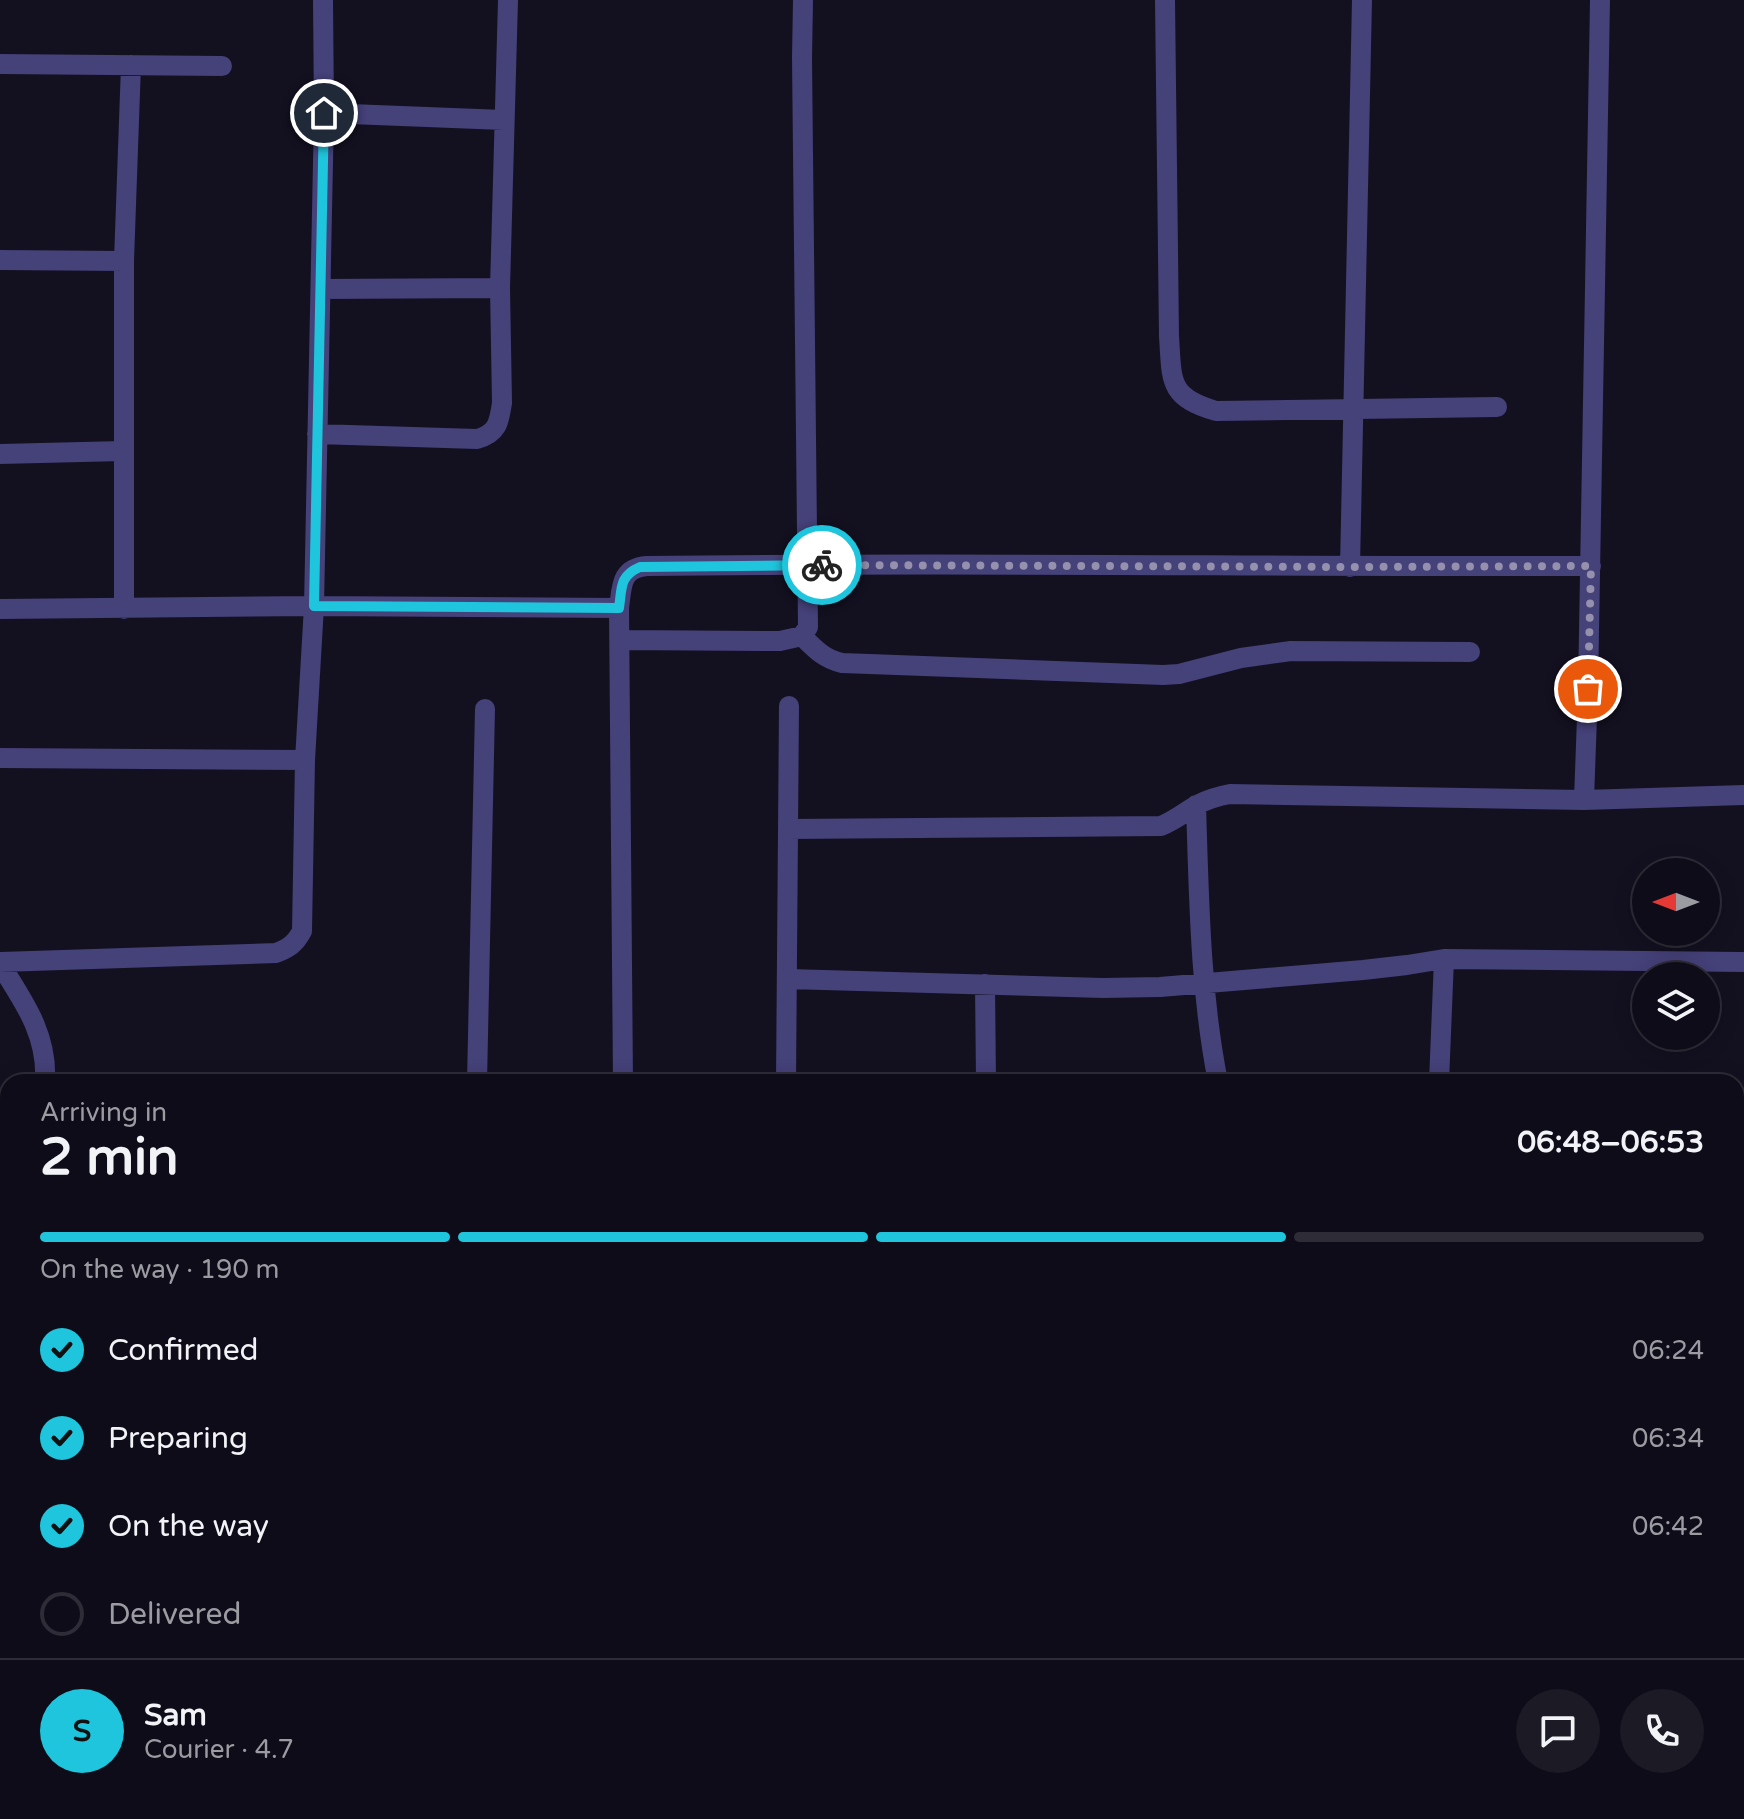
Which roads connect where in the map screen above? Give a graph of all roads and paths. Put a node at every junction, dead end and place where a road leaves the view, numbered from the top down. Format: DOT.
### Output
graph roads {
  1 [pos="323,0"];
  2 [pos="508,0"];
  3 [pos="803,0"];
  4 [pos="1165,0"];
  5 [pos="1362,0"];
  6 [pos="1600,0"];
  7 [pos="0,64"];
  8 [pos="131,65"];
  9 [pos="222,66"];
  10 [pos="324,113"];
  11 [pos="504,120"];
  12 [pos="0,260"];
  13 [pos="124,261"];
  14 [pos="500,288"];
  15 [pos="321,289"];
  16 [pos="1497,407"];
  17 [pos="1352,409"];
  18 [pos="317,434"];
  19 [pos="123,451"];
  20 [pos="0,454"];
  21 [pos="806,564"];
  22 [pos="1591,566"];
  23 [pos="1350,567"];
  24 [pos="314,606"];
  25 [pos="619,608"];
  26 [pos="0,609"];
  27 [pos="124,609"];
  28 [pos="802,636"];
  29 [pos="620,640"];
  30 [pos="1470,652"];
  31 [pos="789,706"];
  32 [pos="485,709"];
  33 [pos="0,758"];
  34 [pos="305,760"];
  35 [pos="1744,795"];
  36 [pos="1584,800"];
  37 [pos="1196,805"];
  38 [pos="788,829"];
  39 [pos="1444,959"];
  40 [pos="1744,962"];
  41 [pos="0,963"];
  42 [pos="788,979"];
  43 [pos="1204,983"];
  44 [pos="985,984"];
  45 [pos="45,1074"];
  46 [pos="477,1074"];
  47 [pos="623,1074"];
  48 [pos="786,1074"];
  49 [pos="986,1074"];
  50 [pos="1217,1074"];
  51 [pos="1439,1074"];
  1 -- 10 [label="street"];
  2 -- 11 [label="street"];
  3 -- 21 [label="street"];
  4 -- 17 [label="street"];
  5 -- 17 [label="street"];
  6 -- 22 [label="street"];
  7 -- 8 [label="street"];
  8 -- 9 [label="street"];
  8 -- 13 [label="street"];
  10 -- 11 [label="street"];
  10 -- 15 [label="street"];
  11 -- 14 [label="street"];
  12 -- 13 [label="street"];
  13 -- 19 [label="street"];
  14 -- 15 [label="street"];
  14 -- 18 [label="street"];
  15 -- 18 [label="street"];
  16 -- 17 [label="street"];
  17 -- 23 [label="street"];
  18 -- 24 [label="street"];
  19 -- 20 [label="street"];
  19 -- 27 [label="street"];
  21 -- 23 [label="street"];
  21 -- 25 [label="street"];
  21 -- 28 [label="street"];
  22 -- 23 [label="street"];
  22 -- 36 [label="street"];
  24 -- 25 [label="street"];
  24 -- 27 [label="street"];
  24 -- 34 [label="street"];
  25 -- 29 [label="street"];
  26 -- 27 [label="street"];
  28 -- 29 [label="street"];
  28 -- 30 [label="street"];
  29 -- 47 [label="street"];
  31 -- 38 [label="street"];
  32 -- 46 [label="street"];
  33 -- 34 [label="street"];
  34 -- 41 [label="street"];
  35 -- 36 [label="street"];
  36 -- 37 [label="street"];
  37 -- 38 [label="street"];
  37 -- 43 [label="street"];
  38 -- 42 [label="street"];
  39 -- 40 [label="street"];
  39 -- 43 [label="street"];
  39 -- 51 [label="street"];
  41 -- 45 [label="street"];
  42 -- 44 [label="street"];
  42 -- 48 [label="street"];
  43 -- 44 [label="street"];
  43 -- 50 [label="street"];
  44 -- 49 [label="street"];
}
